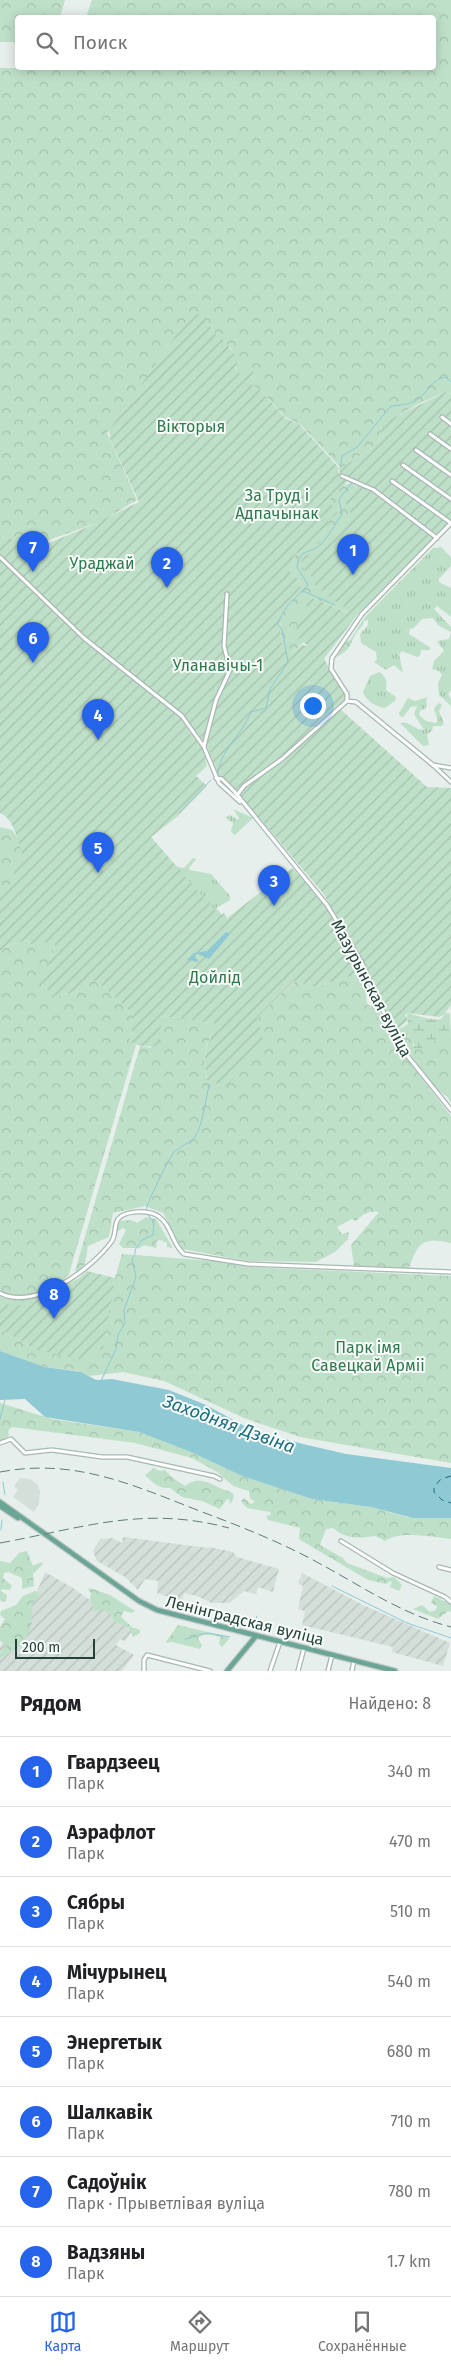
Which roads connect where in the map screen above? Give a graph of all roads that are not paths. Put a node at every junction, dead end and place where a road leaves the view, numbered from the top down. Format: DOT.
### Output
graph roads {
  1 [pos="442,417"];
  2 [pos="451,424"];
  3 [pos="430,434"];
  4 [pos="451,449"];
  5 [pos="416,450"];
  6 [pos="403,465"];
  7 [pos="451,474"];
  8 [pos="342,476"];
  9 [pos="392,481"];
  10 [pos="451,499"];
  11 [pos="451,523"];
  12 [pos="437,538"];
  13 [pos="0,557"];
  14 [pos="227,594"];
  15 [pos="348,694"];
  16 [pos="347,702"];
  17 [pos="356,702"];
  18 [pos="204,746"];
  19 [pos="432,765"];
  20 [pos="451,768"];
  21 [pos="451,782"];
  22 [pos="235,797"];
  23 [pos="451,1110"];
  24 [pos="451,1272"];
  25 [pos="0,1293"];
  26 [pos="0,1443"];
  27 [pos="220,1479"];
  28 [pos="0,1502"];
  29 [pos="0,1506"];
  30 [pos="9,1510"];
  31 [pos="341,1541"];
  32 [pos="438,1567"];
  33 [pos="451,1570"];
  34 [pos="451,1602"];
  35 [pos="255,1637"];
  36 [pos="279,1643"];
  37 [pos="303,1649"];
  38 [pos="331,1656"];
  39 [pos="354,1662"];
  40 [pos="377,1669"];
  41 [pos="144,1671"];
  42 [pos="210,1671"];
  43 [pos="228,1671"];
  44 [pos="270,1671"];
  45 [pos="298,1671"];
  46 [pos="328,1671"];
  47 [pos="352,1671"];
  48 [pos="384,1671"];
  49 [pos="395,1671"];
  1 -- 2 [label="street"];
  3 -- 4 [label="street"];
  5 -- 7 [label="street"];
  6 -- 10 [label="street"];
  8 -- 12 [label="street"];
  9 -- 11 [label="street"];
  11 -- 12 [label="street"];
  12 -- 15 [label="street"];
  13 -- 18 [label="street"];
  14 -- 18 [label="street"];
  15 -- 16 [label="street"];
  15 -- 17 [label="street"];
  16 -- 17 [label="street"];
  16 -- 22 [label="street"];
  17 -- 19 [label="street"];
  18 -- 22 [label="street, Мазурынская вуліца"];
  19 -- 20 [label="street"];
  19 -- 21 [label="street"];
  22 -- 23 [label="street, Мазурынская вуліца"];
  24 -- 25 [label="street"];
  26 -- 27 [label="street"];
  28 -- 30 [label="main road, Ленінградская вуліца"];
  29 -- 30 [label="main road, Ленінградская вуліца"];
  30 -- 35 [label="main road, Ленінградская вуліца"];
  31 -- 34 [label="street"];
  32 -- 33 [label="street"];
  35 -- 36 [label="main road, Ленінградская вуліца"];
  35 -- 43 [label="main road"];
  36 -- 37 [label="main road, Ленінградская вуліца"];
  36 -- 44 [label="street"];
  37 -- 38 [label="main road, Ленінградская вуліца"];
  37 -- 45 [label="street"];
  38 -- 39 [label="main road, Ленінградская вуліца"];
  38 -- 46 [label="street"];
  39 -- 40 [label="main road, Ленінградская вуліца"];
  39 -- 47 [label="street"];
  40 -- 48 [label="main road, Ленінградская вуліца"];
  40 -- 49 [label="main road, Ленінградская вуліца"];
  41 -- 42 [label="street"];
}
